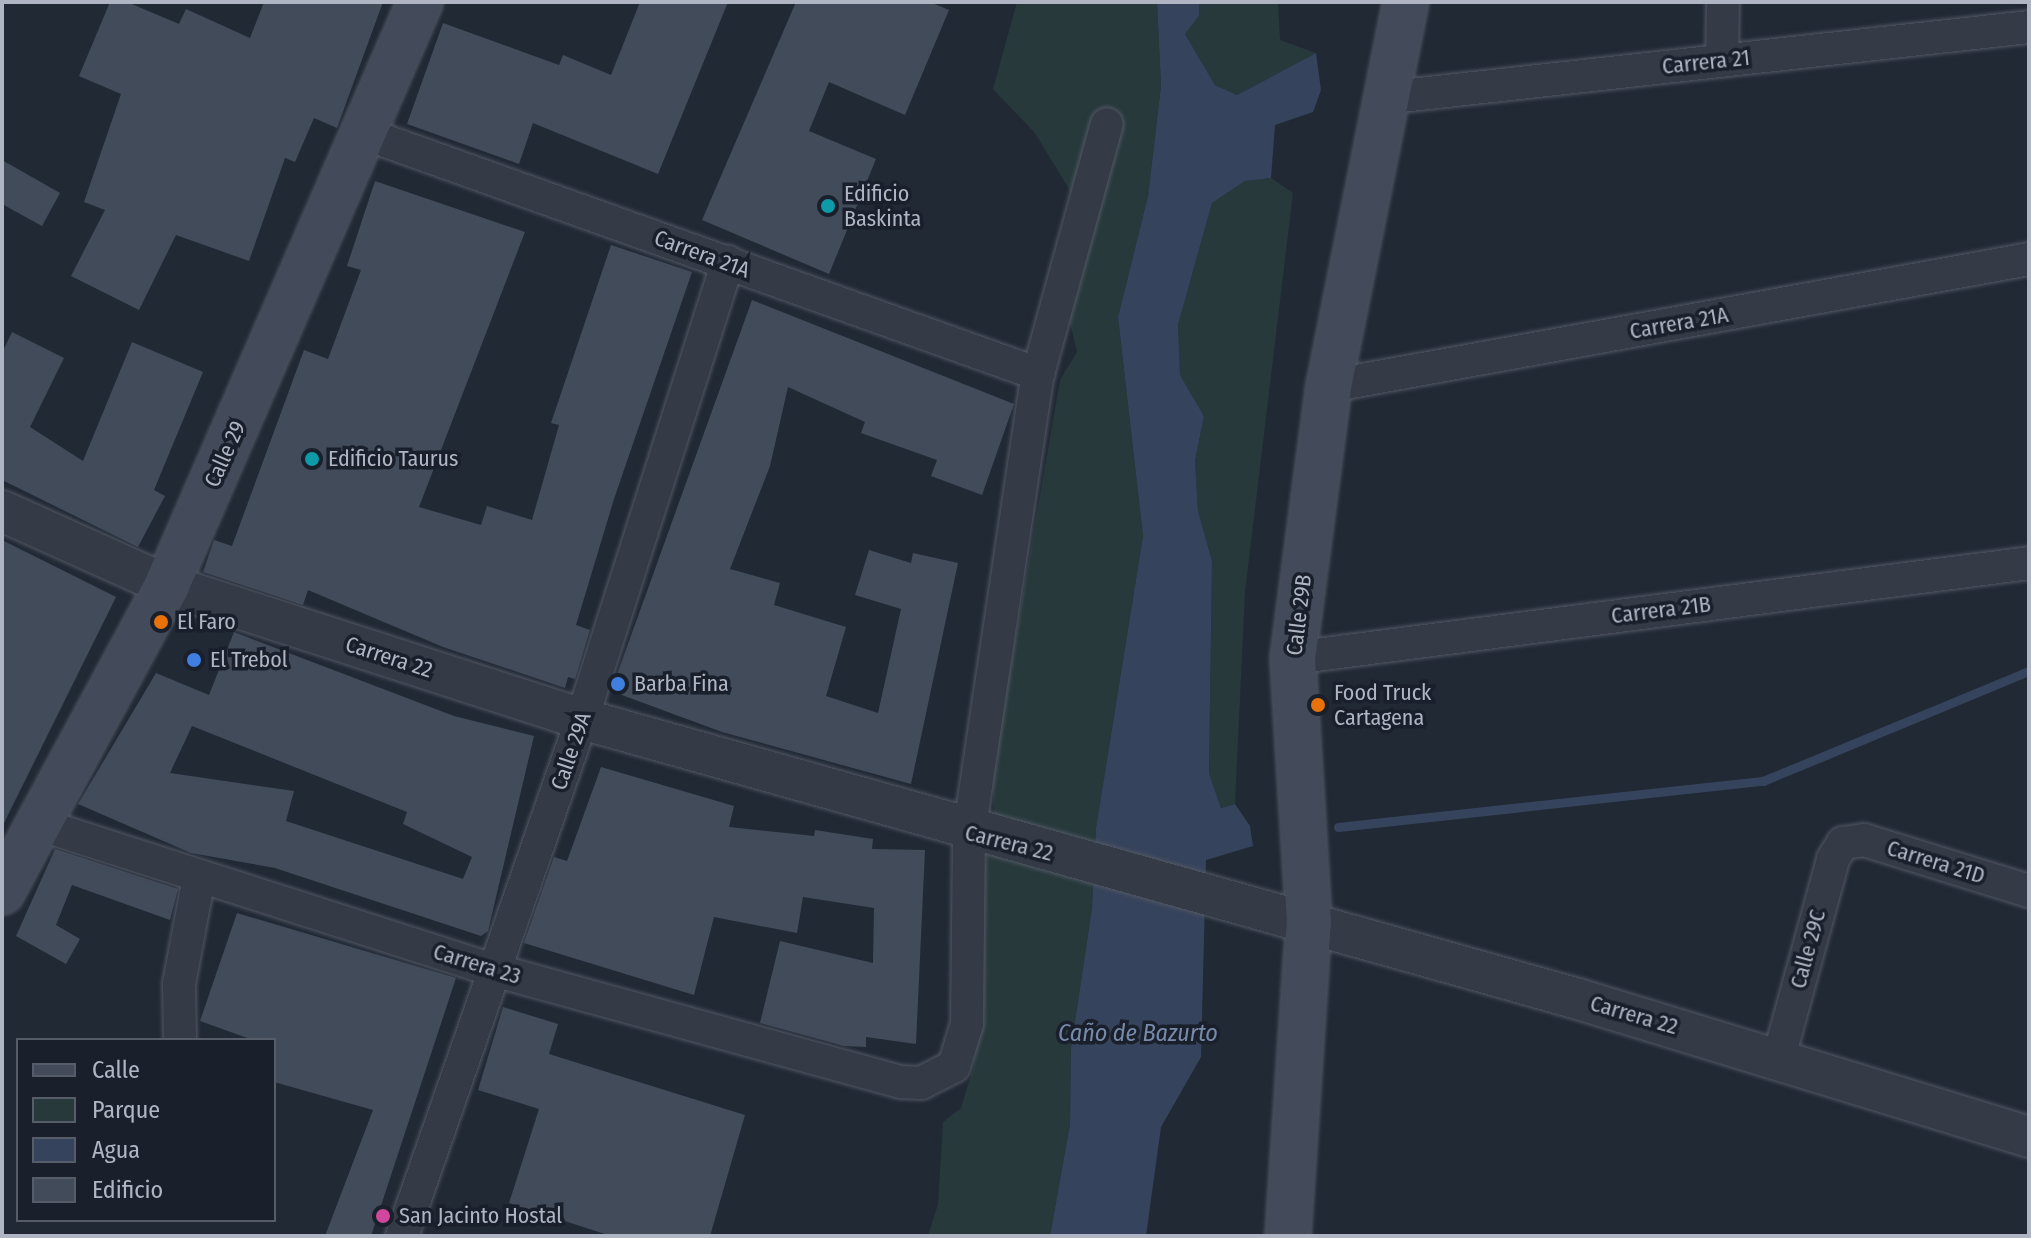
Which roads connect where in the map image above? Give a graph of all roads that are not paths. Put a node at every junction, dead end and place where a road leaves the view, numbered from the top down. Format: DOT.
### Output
graph roads {
  1 [pos="420,2"];
  2 [pos="1406,2"];
  3 [pos="1723,2"];
  4 [pos="2029,27"];
  5 [pos="1722,60"];
  6 [pos="1383,98"];
  7 [pos="1107,124"];
  8 [pos="366,134"];
  9 [pos="2029,259"];
  10 [pos="728,262"];
  11 [pos="1038,374"];
  12 [pos="1329,386"];
  13 [pos="2,511"];
  14 [pos="2029,563"];
  15 [pos="167,585"];
  16 [pos="1293,658"];
  17 [pos="582,719"];
  18 [pos="38,824"];
  19 [pos="983,836"];
  20 [pos="1843,843"];
  21 [pos="199,877"];
  22 [pos="2029,891"];
  23 [pos="2,892"];
  24 [pos="1309,922"];
  25 [pos="494,970"];
  26 [pos="180,1038"];
  27 [pos="1779,1057"];
  28 [pos="2029,1137"];
  29 [pos="402,1236"];
  30 [pos="1288,1236"];
  1 -- 8 [label="main road, Calle 29"];
  2 -- 6 [label="main road, Calle 29B"];
  3 -- 5 [label="street"];
  4 -- 5 [label="street, Carrera 21"];
  5 -- 6 [label="street, Carrera 21"];
  6 -- 12 [label="main road, Calle 29B"];
  7 -- 11 [label="street"];
  8 -- 10 [label="street, Carrera 21A"];
  8 -- 15 [label="main road, Calle 29"];
  9 -- 12 [label="street, Carrera 21A"];
  10 -- 11 [label="street, Carrera 21A"];
  10 -- 17 [label="street, Calle 29A"];
  11 -- 19 [label="street"];
  12 -- 16 [label="main road, Calle 29B"];
  13 -- 15 [label="street, Carrera 22"];
  14 -- 16 [label="street, Carrera 21B"];
  15 -- 17 [label="street, Carrera 22"];
  15 -- 18 [label="main road, Calle 29"];
  16 -- 24 [label="main road, Calle 29B"];
  17 -- 19 [label="street, Carrera 22"];
  17 -- 25 [label="street, Calle 29A"];
  18 -- 21 [label="street, Carrera 23"];
  18 -- 23 [label="main road, Calle 29"];
  19 -- 24 [label="street, Carrera 22"];
  19 -- 25 [label="street, Carrera 23"];
  20 -- 22 [label="street, Carrera 21D"];
  20 -- 27 [label="street, Calle 29C"];
  21 -- 25 [label="street, Carrera 23"];
  21 -- 26 [label="street"];
  24 -- 27 [label="street, Carrera 22"];
  24 -- 30 [label="main road, Calle 29B"];
  25 -- 29 [label="street, Calle 29A"];
  27 -- 28 [label="street, Carrera 22"];
}
